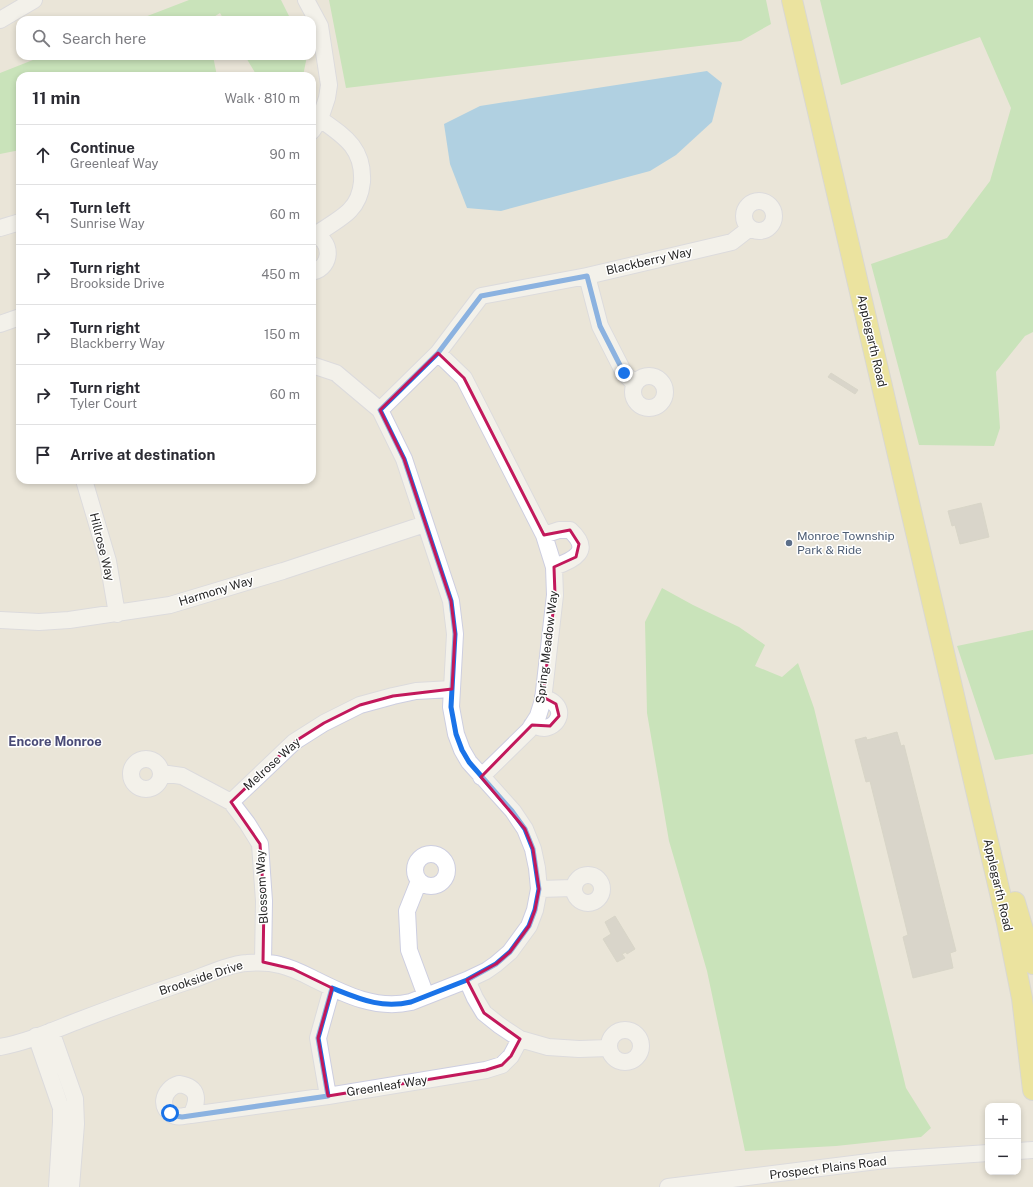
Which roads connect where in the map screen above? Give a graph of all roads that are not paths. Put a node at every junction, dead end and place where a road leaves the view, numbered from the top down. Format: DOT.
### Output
graph roads {
  1 [pos="34,0"];
  2 [pos="306,0"];
  3 [pos="792,0"];
  4 [pos="315,16"];
  5 [pos="316,19"];
  6 [pos="0,20"];
  7 [pos="316,125"];
  8 [pos="16,223"];
  9 [pos="0,228"];
  10 [pos="750,228"];
  11 [pos="316,233"];
  12 [pos="316,236"];
  13 [pos="316,271"];
  14 [pos="587,276"];
  15 [pos="16,318"];
  16 [pos="0,324"];
  17 [pos="438,353"];
  18 [pos="316,366"];
  19 [pos="635,384"];
  20 [pos="380,410"];
  21 [pos="85,484"];
  22 [pos="425,524"];
  23 [pos="544,535"];
  24 [pos="554,567"];
  25 [pos="117,614"];
  26 [pos="0,620"];
  27 [pos="951,681"];
  28 [pos="452,689"];
  29 [pos="162,773"];
  30 [pos="481,777"];
  31 [pos="231,802"];
  32 [pos="419,882"];
  33 [pos="573,888"];
  34 [pos="539,889"];
  35 [pos="263,962"];
  36 [pos="1033,964"];
  37 [pos="467,980"];
  38 [pos="332,988"];
  39 [pos="426,996"];
  40 [pos="51,1031"];
  41 [pos="36,1036"];
  42 [pos="520,1039"];
  43 [pos="0,1047"];
  44 [pos="609,1048"];
  45 [pos="1033,1090"];
  46 [pos="328,1096"];
  47 [pos="191,1115"];
  48 [pos="1033,1150"];
  49 [pos="1021,1151"];
  50 [pos="985,1153"];
  51 [pos="57,1187"];
  52 [pos="71,1187"];
  53 [pos="668,1187"];
  1 -- 6 [label="street"];
  2 -- 4 [label="street"];
  3 -- 27 [label="main road, Applegarth Road"];
  5 -- 7 [label="street"];
  7 -- 11 [label="street"];
  8 -- 9 [label="street"];
  10 -- 14 [label="street, Blackberry Way"];
  12 -- 13 [label="street"];
  14 -- 17 [label="street, Blackberry Way"];
  14 -- 19 [label="street"];
  15 -- 16 [label="street"];
  17 -- 20 [label="street, Blackberry Way"];
  17 -- 23 [label="street, Spring Meadow Way"];
  18 -- 20 [label="street, Brookside Drive"];
  20 -- 22 [label="street, Brookside Drive"];
  21 -- 25 [label="street, Hillrose Way"];
  22 -- 25 [label="street, Harmony Way"];
  22 -- 28 [label="street, Brookside Drive"];
  23 -- 24 [label="street, Spring Meadow Way"];
  23 -- 24 [label="street"];
  24 -- 30 [label="street, Spring Meadow Way"];
  25 -- 26 [label="street, Harmony Way"];
  27 -- 36 [label="main road, Applegarth Road"];
  27 -- 45 [label="main road, Applegarth Road"];
  28 -- 30 [label="street, Brookside Drive"];
  28 -- 31 [label="street, Melrose Way"];
  29 -- 31 [label="street, Blossom Way"];
  30 -- 34 [label="street, Brookside Drive"];
  31 -- 35 [label="street, Blossom Way"];
  32 -- 39 [label="street"];
  33 -- 34 [label="street"];
  34 -- 37 [label="street, Brookside Drive"];
  35 -- 38 [label="street, Brookside Drive"];
  35 -- 40 [label="street, Brookside Drive"];
  37 -- 39 [label="street, Brookside Drive"];
  37 -- 42 [label="street"];
  38 -- 39 [label="street, Brookside Drive"];
  38 -- 46 [label="street"];
  40 -- 41 [label="street, Brookside Drive"];
  40 -- 52 [label="street"];
  41 -- 43 [label="street, Brookside Drive"];
  41 -- 51 [label="street"];
  42 -- 44 [label="street"];
  42 -- 46 [label="street, Greenleaf Way"];
  46 -- 47 [label="street, Greenleaf Way"];
  48 -- 49 [label="street"];
  50 -- 53 [label="street, Prospect Plains Road"];
}
